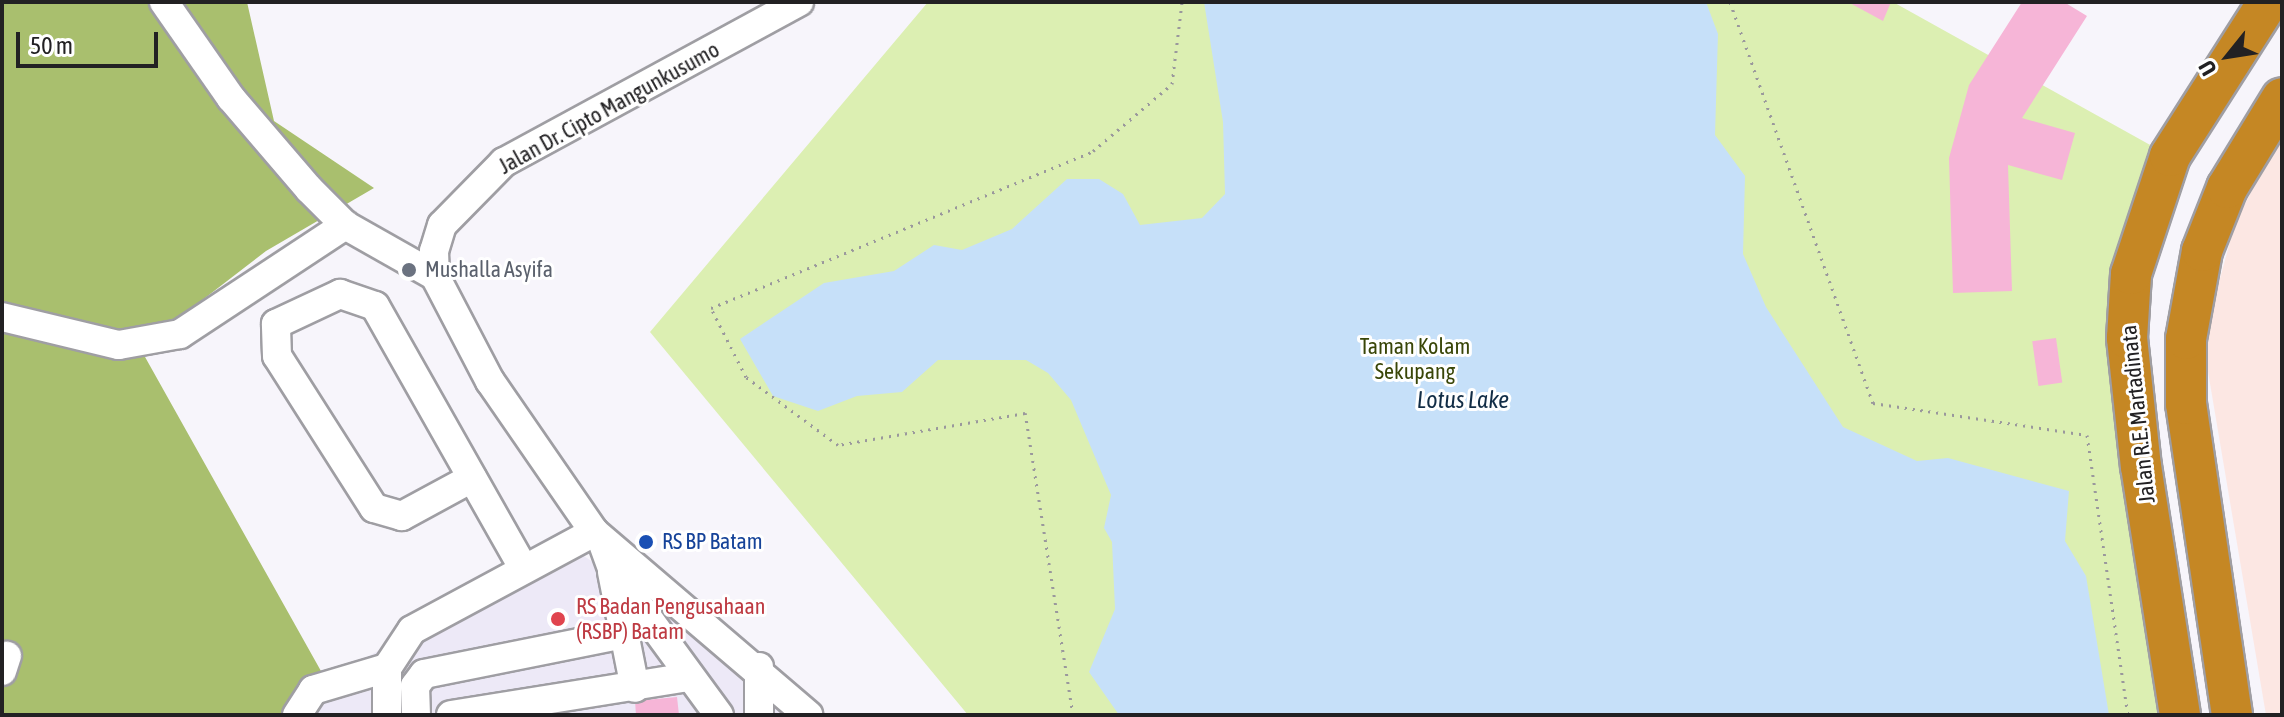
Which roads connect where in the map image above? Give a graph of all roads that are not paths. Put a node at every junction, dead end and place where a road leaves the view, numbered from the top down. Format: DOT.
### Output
graph roads {
  1 [pos="164,2"];
  2 [pos="799,2"];
  3 [pos="2268,2"];
  4 [pos="2282,98"];
  5 [pos="345,225"];
  6 [pos="435,276"];
  7 [pos="2,317"];
  8 [pos="472,478"];
  9 [pos="597,534"];
  10 [pos="523,568"];
  11 [pos="612,569"];
  12 [pos="620,635"];
  13 [pos="759,667"];
  14 [pos="387,668"];
  15 [pos="687,677"];
  16 [pos="635,688"];
  17 [pos="297,715"];
  18 [pos="387,715"];
  19 [pos="416,715"];
  20 [pos="451,715"];
  21 [pos="719,715"];
  22 [pos="759,715"];
  23 [pos="808,715"];
  24 [pos="2180,715"];
  25 [pos="2232,715"];
  1 -- 5 [label="street"];
  2 -- 6 [label="street, Jalan Dr. Cipto Mangunkusumo"];
  3 -- 24 [label="highway, Jalan R.E. Martadinata"];
  4 -- 25 [label="highway"];
  5 -- 6 [label="street"];
  5 -- 7 [label="street"];
  6 -- 9 [label="street"];
  8 -- 8 [label="street"];
  8 -- 10 [label="street"];
  9 -- 10 [label="street"];
  9 -- 11 [label="street"];
  9 -- 13 [label="street"];
  10 -- 14 [label="street"];
  11 -- 12 [label="street"];
  11 -- 15 [label="street"];
  12 -- 16 [label="street"];
  12 -- 19 [label="street"];
  13 -- 22 [label="street"];
  13 -- 23 [label="street"];
  14 -- 17 [label="street"];
  14 -- 18 [label="street"];
  15 -- 16 [label="street"];
  15 -- 21 [label="street"];
  16 -- 20 [label="street"];
}
